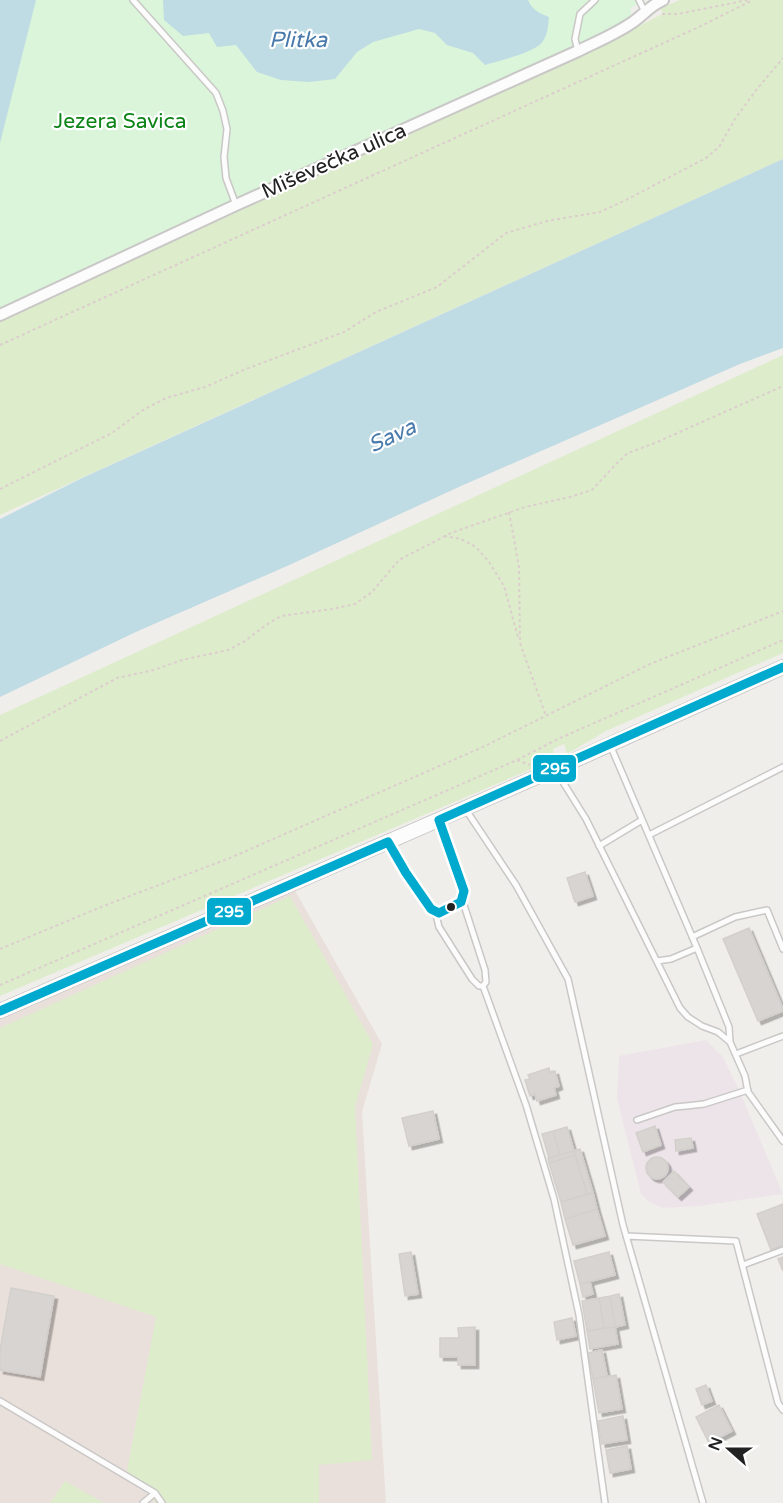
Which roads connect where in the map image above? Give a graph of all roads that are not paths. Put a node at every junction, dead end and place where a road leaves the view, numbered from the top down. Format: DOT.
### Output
graph roads {
  1 [pos="133,0"];
  2 [pos="595,0"];
  3 [pos="639,0"];
  4 [pos="663,0"];
  5 [pos="645,12"];
  6 [pos="578,51"];
  7 [pos="236,205"];
  8 [pos="0,315"];
  9 [pos="782,670"];
  10 [pos="610,745"];
  11 [pos="783,767"];
  12 [pos="555,769"];
  13 [pos="465,808"];
  14 [pos="440,820"];
  15 [pos="642,820"];
  16 [pos="649,836"];
  17 [pos="388,842"];
  18 [pos="599,846"];
  19 [pos="462,899"];
  20 [pos="435,911"];
  21 [pos="692,937"];
  22 [pos="697,948"];
  23 [pos="783,949"];
  24 [pos="657,961"];
  25 [pos="483,986"];
  26 [pos="0,1011"];
  27 [pos="783,1035"];
  28 [pos="730,1042"];
  29 [pos="736,1054"];
  30 [pos="748,1090"];
  31 [pos="637,1120"];
  32 [pos="783,1141"];
  33 [pos="626,1236"];
  34 [pos="783,1250"];
  35 [pos="743,1265"];
  36 [pos="0,1401"];
  37 [pos="783,1410"];
  38 [pos="155,1493"];
  39 [pos="143,1503"];
  40 [pos="162,1503"];
  41 [pos="605,1503"];
  42 [pos="703,1503"];
  1 -- 7 [label="lane"];
  2 -- 6 [label="lane"];
  3 -- 5 [label="lane"];
  4 -- 5 [label="street, Miševečka ulica"];
  5 -- 6 [label="street, Miševečka ulica"];
  6 -- 7 [label="street, Miševečka ulica"];
  7 -- 8 [label="street, Miševečka ulica"];
  9 -- 10 [label="street"];
  10 -- 12 [label="street"];
  10 -- 15 [label="lane"];
  11 -- 16 [label="lane"];
  12 -- 13 [label="street"];
  12 -- 18 [label="lane"];
  13 -- 14 [label="street"];
  13 -- 33 [label="lane"];
  14 -- 17 [label="street"];
  14 -- 19 [label="lane"];
  15 -- 16 [label="lane"];
  15 -- 18 [label="lane"];
  16 -- 21 [label="lane"];
  17 -- 20 [label="lane"];
  17 -- 26 [label="street"];
  18 -- 24 [label="lane"];
  19 -- 20 [label="lane"];
  19 -- 25 [label="lane"];
  20 -- 25 [label="lane"];
  21 -- 22 [label="lane"];
  21 -- 23 [label="lane"];
  22 -- 24 [label="lane"];
  22 -- 28 [label="lane"];
  24 -- 28 [label="lane"];
  25 -- 41 [label="lane"];
  27 -- 29 [label="lane"];
  28 -- 29 [label="lane"];
  29 -- 30 [label="lane"];
  30 -- 31 [label="lane"];
  30 -- 32 [label="lane"];
  33 -- 35 [label="lane"];
  33 -- 42 [label="lane"];
  34 -- 35 [label="lane"];
  35 -- 37 [label="lane"];
  36 -- 38 [label="lane"];
  38 -- 39 [label="lane"];
  38 -- 40 [label="lane"];
}
